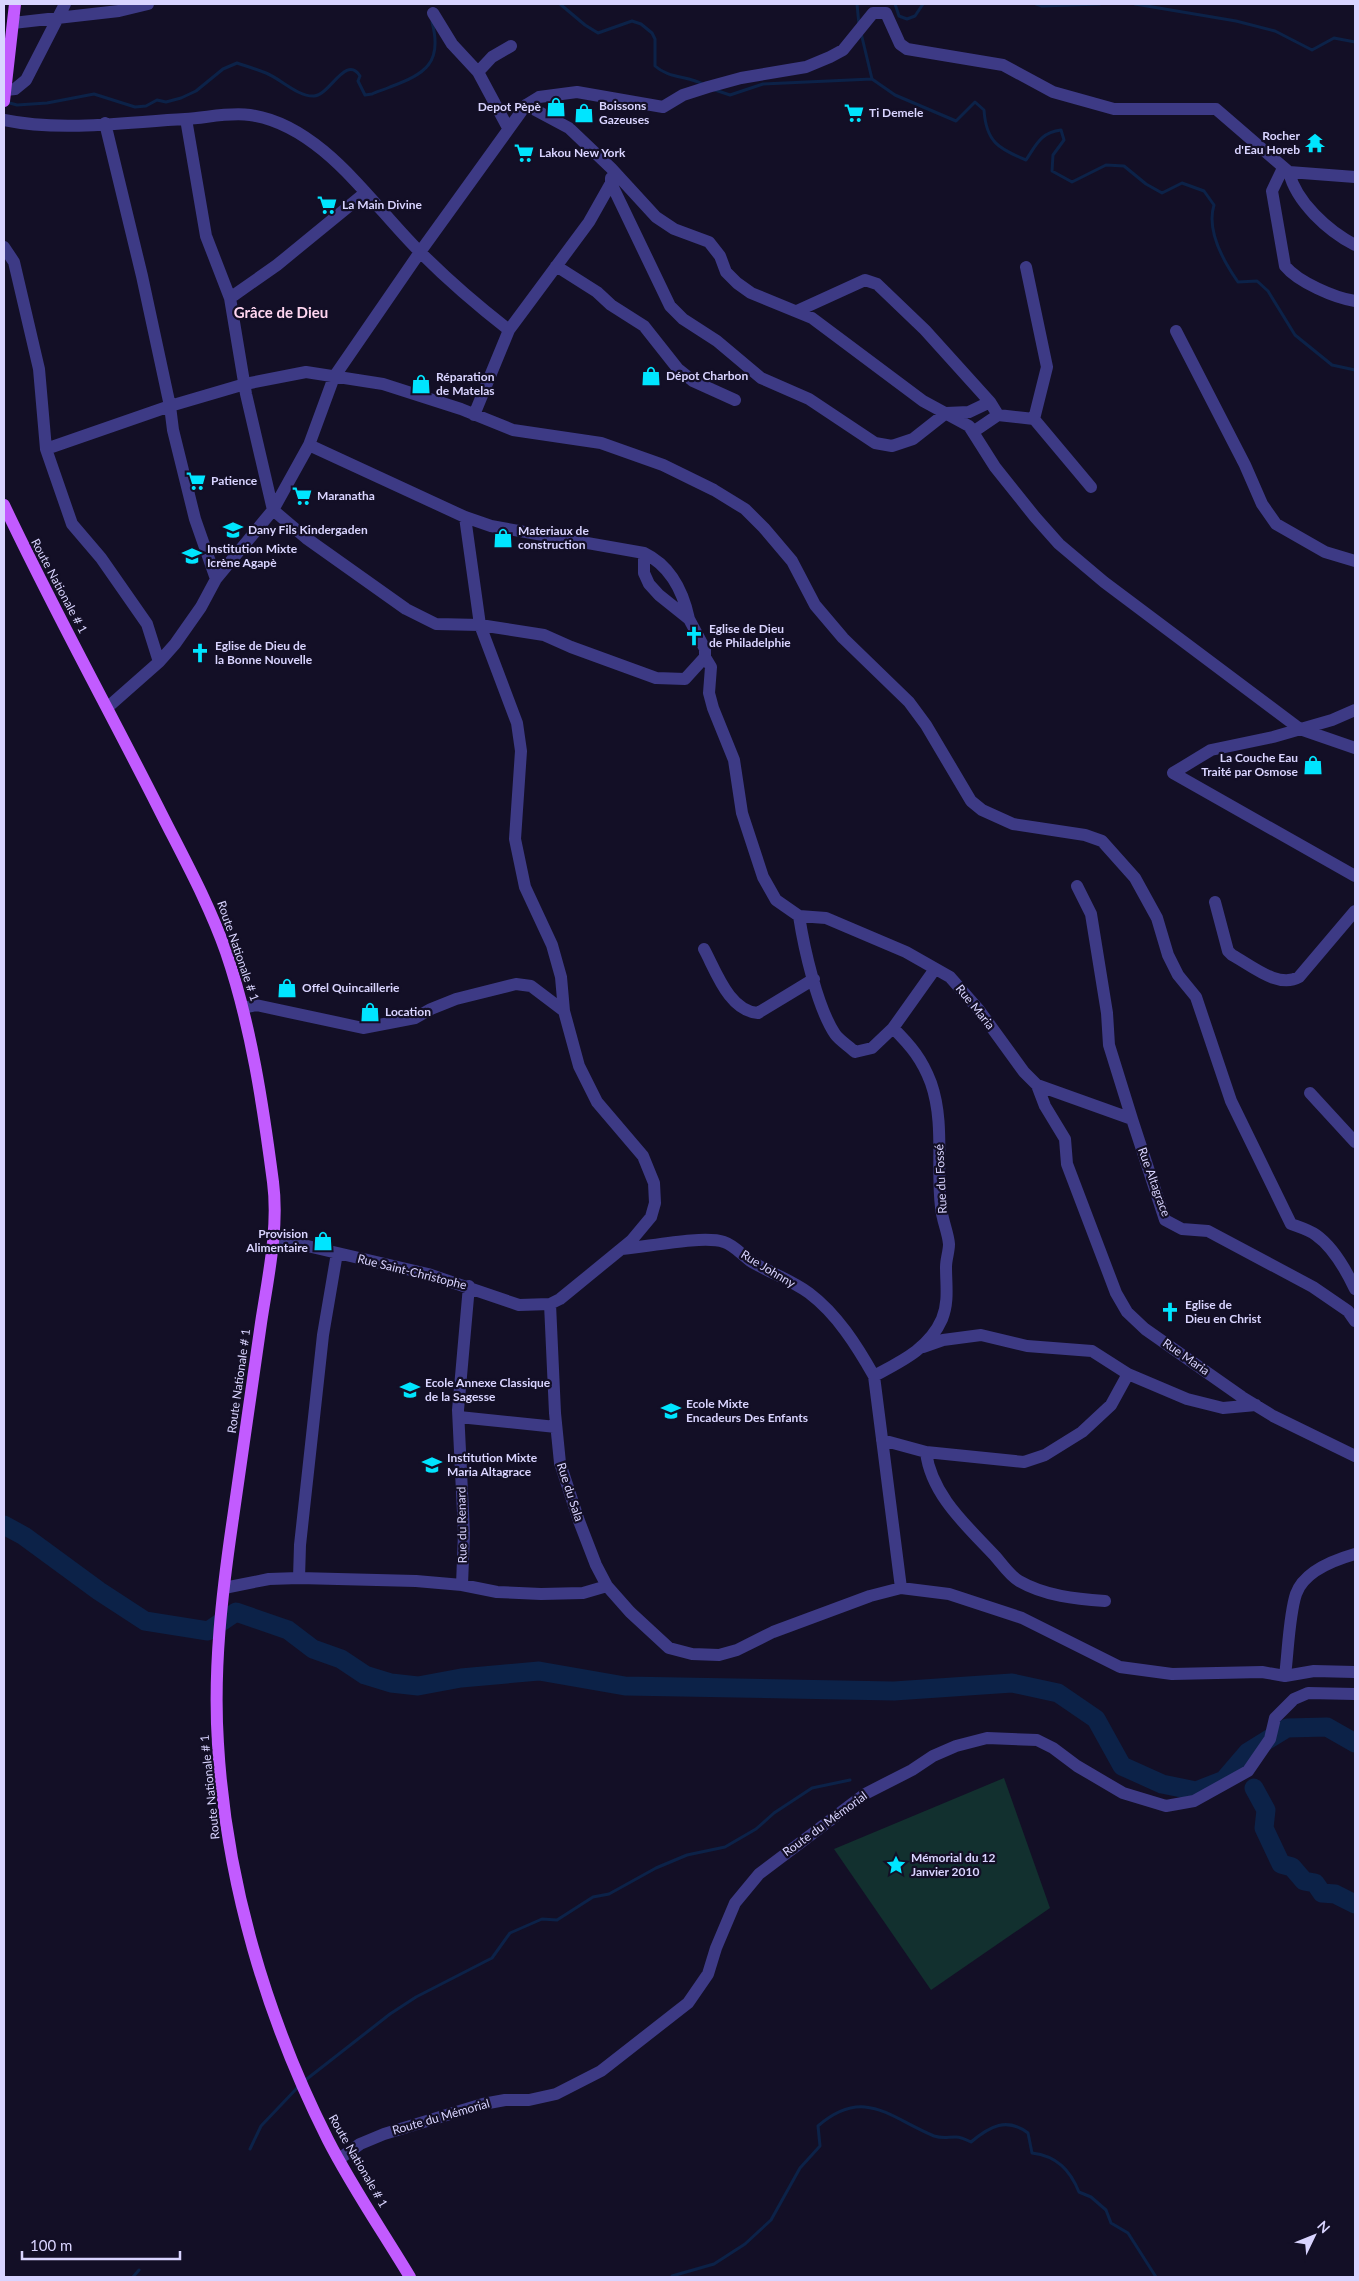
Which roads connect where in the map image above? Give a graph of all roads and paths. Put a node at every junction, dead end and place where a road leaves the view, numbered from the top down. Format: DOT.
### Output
graph roads {
  1 [pos="15,4"];
  2 [pos="65,4"];
  3 [pos="148,4"];
  4 [pos="433,13"];
  5 [pos="57,19"];
  6 [pos="13,23"];
  7 [pos="512,46"];
  8 [pos="478,72"];
  9 [pos="5,96"];
  10 [pos="526,105"];
  11 [pos="186,119"];
  12 [pos="4,120"];
  13 [pos="105,123"];
  14 [pos="508,128"];
  15 [pos="611,168"];
  16 [pos="1286,170"];
  17 [pos="1355,177"];
  18 [pos="611,183"];
  19 [pos="365,193"];
  20 [pos="1355,245"];
  21 [pos="4,247"];
  22 [pos="420,252"];
  23 [pos="556,266"];
  24 [pos="1026,267"];
  25 [pos="230,298"];
  26 [pos="1355,301"];
  27 [pos="797,311"];
  28 [pos="509,330"];
  29 [pos="1176,331"];
  30 [pos="334,377"];
  31 [pos="245,384"];
  32 [pos="735,400"];
  33 [pos="990,402"];
  34 [pos="170,406"];
  35 [pos="946,414"];
  36 [pos="474,415"];
  37 [pos="998,415"];
  38 [pos="1034,419"];
  39 [pos="973,432"];
  40 [pos="309,444"];
  41 [pos="46,448"];
  42 [pos="1091,487"];
  43 [pos="4,505"];
  44 [pos="273,510"];
  45 [pos="465,517"];
  46 [pos="644,553"];
  47 [pos="1355,562"];
  48 [pos="216,579"];
  49 [pos="689,620"];
  50 [pos="480,625"];
  51 [pos="705,657"];
  52 [pos="159,662"];
  53 [pos="108,707"];
  54 [pos="1355,710"];
  55 [pos="1300,729"];
  56 [pos="1355,748"];
  57 [pos="1355,876"];
  58 [pos="1077,886"];
  59 [pos="1216,902"];
  60 [pos="1355,910"];
  61 [pos="799,916"];
  62 [pos="704,949"];
  63 [pos="935,969"];
  64 [pos="814,979"];
  65 [pos="243,1008"];
  66 [pos="564,1012"];
  67 [pos="893,1028"];
  68 [pos="1037,1086"];
  69 [pos="1310,1092"];
  70 [pos="1132,1119"];
  71 [pos="1355,1142"];
  72 [pos="273,1238"];
  73 [pos="622,1249"];
  74 [pos="337,1253"];
  75 [pos="469,1286"];
  76 [pos="1355,1288"];
  77 [pos="550,1304"];
  78 [pos="1353,1313"];
  79 [pos="920,1348"];
  80 [pos="1128,1374"];
  81 [pos="874,1376"];
  82 [pos="1256,1405"];
  83 [pos="459,1417"];
  84 [pos="556,1428"];
  85 [pos="882,1440"];
  86 [pos="926,1452"];
  87 [pos="1355,1456"];
  88 [pos="1355,1554"];
  89 [pos="299,1578"];
  90 [pos="462,1585"];
  91 [pos="607,1586"];
  92 [pos="224,1588"];
  93 [pos="901,1588"];
  94 [pos="1105,1601"];
  95 [pos="1355,1672"];
  96 [pos="1285,1676"];
  97 [pos="1355,1694"];
  98 [pos="339,2159"];
  99 [pos="410,2277"];
  1 -- 6 [label="main road"];
  2 -- 5 [label="street"];
  3 -- 5 [label="street"];
  4 -- 8 [label="street"];
  5 -- 6 [label="street"];
  5 -- 9 [label="street"];
  6 -- 9 [label="main road"];
  7 -- 8 [label="street"];
  8 -- 14 [label="street"];
  10 -- 14 [label="street"];
  10 -- 15 [label="street"];
  10 -- 16 [label="street"];
  11 -- 13 [label="street"];
  11 -- 19 [label="street"];
  11 -- 25 [label="street"];
  12 -- 13 [label="street"];
  13 -- 34 [label="street"];
  14 -- 22 [label="street"];
  15 -- 18 [label="street"];
  15 -- 27 [label="street"];
  16 -- 17 [label="street"];
  16 -- 20 [label="street"];
  16 -- 26 [label="street"];
  18 -- 23 [label="street"];
  18 -- 35 [label="street"];
  19 -- 22 [label="street"];
  19 -- 25 [label="street"];
  21 -- 41 [label="street"];
  22 -- 28 [label="street"];
  22 -- 30 [label="street"];
  23 -- 28 [label="street"];
  23 -- 32 [label="street"];
  24 -- 38 [label="street"];
  25 -- 31 [label="street"];
  27 -- 33 [label="street"];
  27 -- 35 [label="street"];
  28 -- 36 [label="street"];
  29 -- 47 [label="street"];
  30 -- 31 [label="street"];
  30 -- 36 [label="street"];
  30 -- 40 [label="street"];
  31 -- 34 [label="street"];
  31 -- 44 [label="street"];
  33 -- 35 [label="street"];
  33 -- 37 [label="street"];
  34 -- 41 [label="street"];
  34 -- 48 [label="street"];
  35 -- 39 [label="street"];
  36 -- 76 [label="street"];
  37 -- 38 [label="street"];
  37 -- 39 [label="street"];
  38 -- 42 [label="street"];
  39 -- 55 [label="street"];
  40 -- 44 [label="street"];
  40 -- 45 [label="street"];
  41 -- 52 [label="street"];
  43 -- 53 [label="main road, Route Nationale # 1"];
  44 -- 48 [label="street"];
  44 -- 50 [label="street"];
  45 -- 46 [label="street"];
  45 -- 50 [label="street"];
  46 -- 49 [label="street"];
  46 -- 49 [label="street"];
  48 -- 52 [label="street"];
  49 -- 51 [label="street"];
  50 -- 51 [label="street"];
  50 -- 66 [label="street"];
  51 -- 61 [label="street"];
  52 -- 53 [label="street"];
  53 -- 65 [label="main road, Route Nationale # 1"];
  54 -- 55 [label="street"];
  55 -- 56 [label="street"];
  55 -- 57 [label="street"];
  58 -- 70 [label="street, Rue Altagrace"];
  59 -- 60 [label="street"];
  61 -- 63 [label="street, Rue Maria"];
  61 -- 64 [label="street"];
  62 -- 64 [label="street"];
  63 -- 67 [label="street"];
  63 -- 68 [label="street, Rue Maria"];
  64 -- 67 [label="street"];
  65 -- 66 [label="street"];
  65 -- 72 [label="main road, Route Nationale # 1"];
  66 -- 73 [label="street"];
  67 -- 79 [label="street, Rue du Fossé"];
  68 -- 70 [label="street"];
  68 -- 82 [label="street, Rue Maria"];
  69 -- 71 [label="street"];
  70 -- 78 [label="street, Rue Altagrace"];
  72 -- 74 [label="street, Rue Saint-Christophe"];
  72 -- 92 [label="main road, Route Nationale # 1"];
  73 -- 77 [label="street"];
  73 -- 81 [label="street, Rue Johnny"];
  74 -- 75 [label="street, Rue Saint-Christophe"];
  74 -- 89 [label="street"];
  75 -- 77 [label="street, Rue Saint-Christophe"];
  75 -- 83 [label="street, Rue du Renard"];
  77 -- 84 [label="street, Rue du Sala"];
  79 -- 80 [label="street"];
  79 -- 81 [label="street, Rue du Fossé"];
  80 -- 82 [label="street"];
  80 -- 86 [label="street"];
  81 -- 85 [label="street"];
  82 -- 87 [label="street, Rue Maria"];
  83 -- 84 [label="street"];
  83 -- 90 [label="street, Rue du Renard"];
  84 -- 91 [label="street, Rue du Sala"];
  85 -- 86 [label="street"];
  85 -- 93 [label="street"];
  86 -- 94 [label="street"];
  88 -- 96 [label="street"];
  89 -- 90 [label="street"];
  89 -- 92 [label="street"];
  90 -- 91 [label="street"];
  91 -- 93 [label="street, Rue du Sala"];
  92 -- 98 [label="main road, Route Nationale # 1"];
  93 -- 96 [label="street"];
  95 -- 96 [label="street"];
  97 -- 98 [label="street, Route du Mémorial"];
  98 -- 99 [label="main road, Route Nationale # 1"];
}
